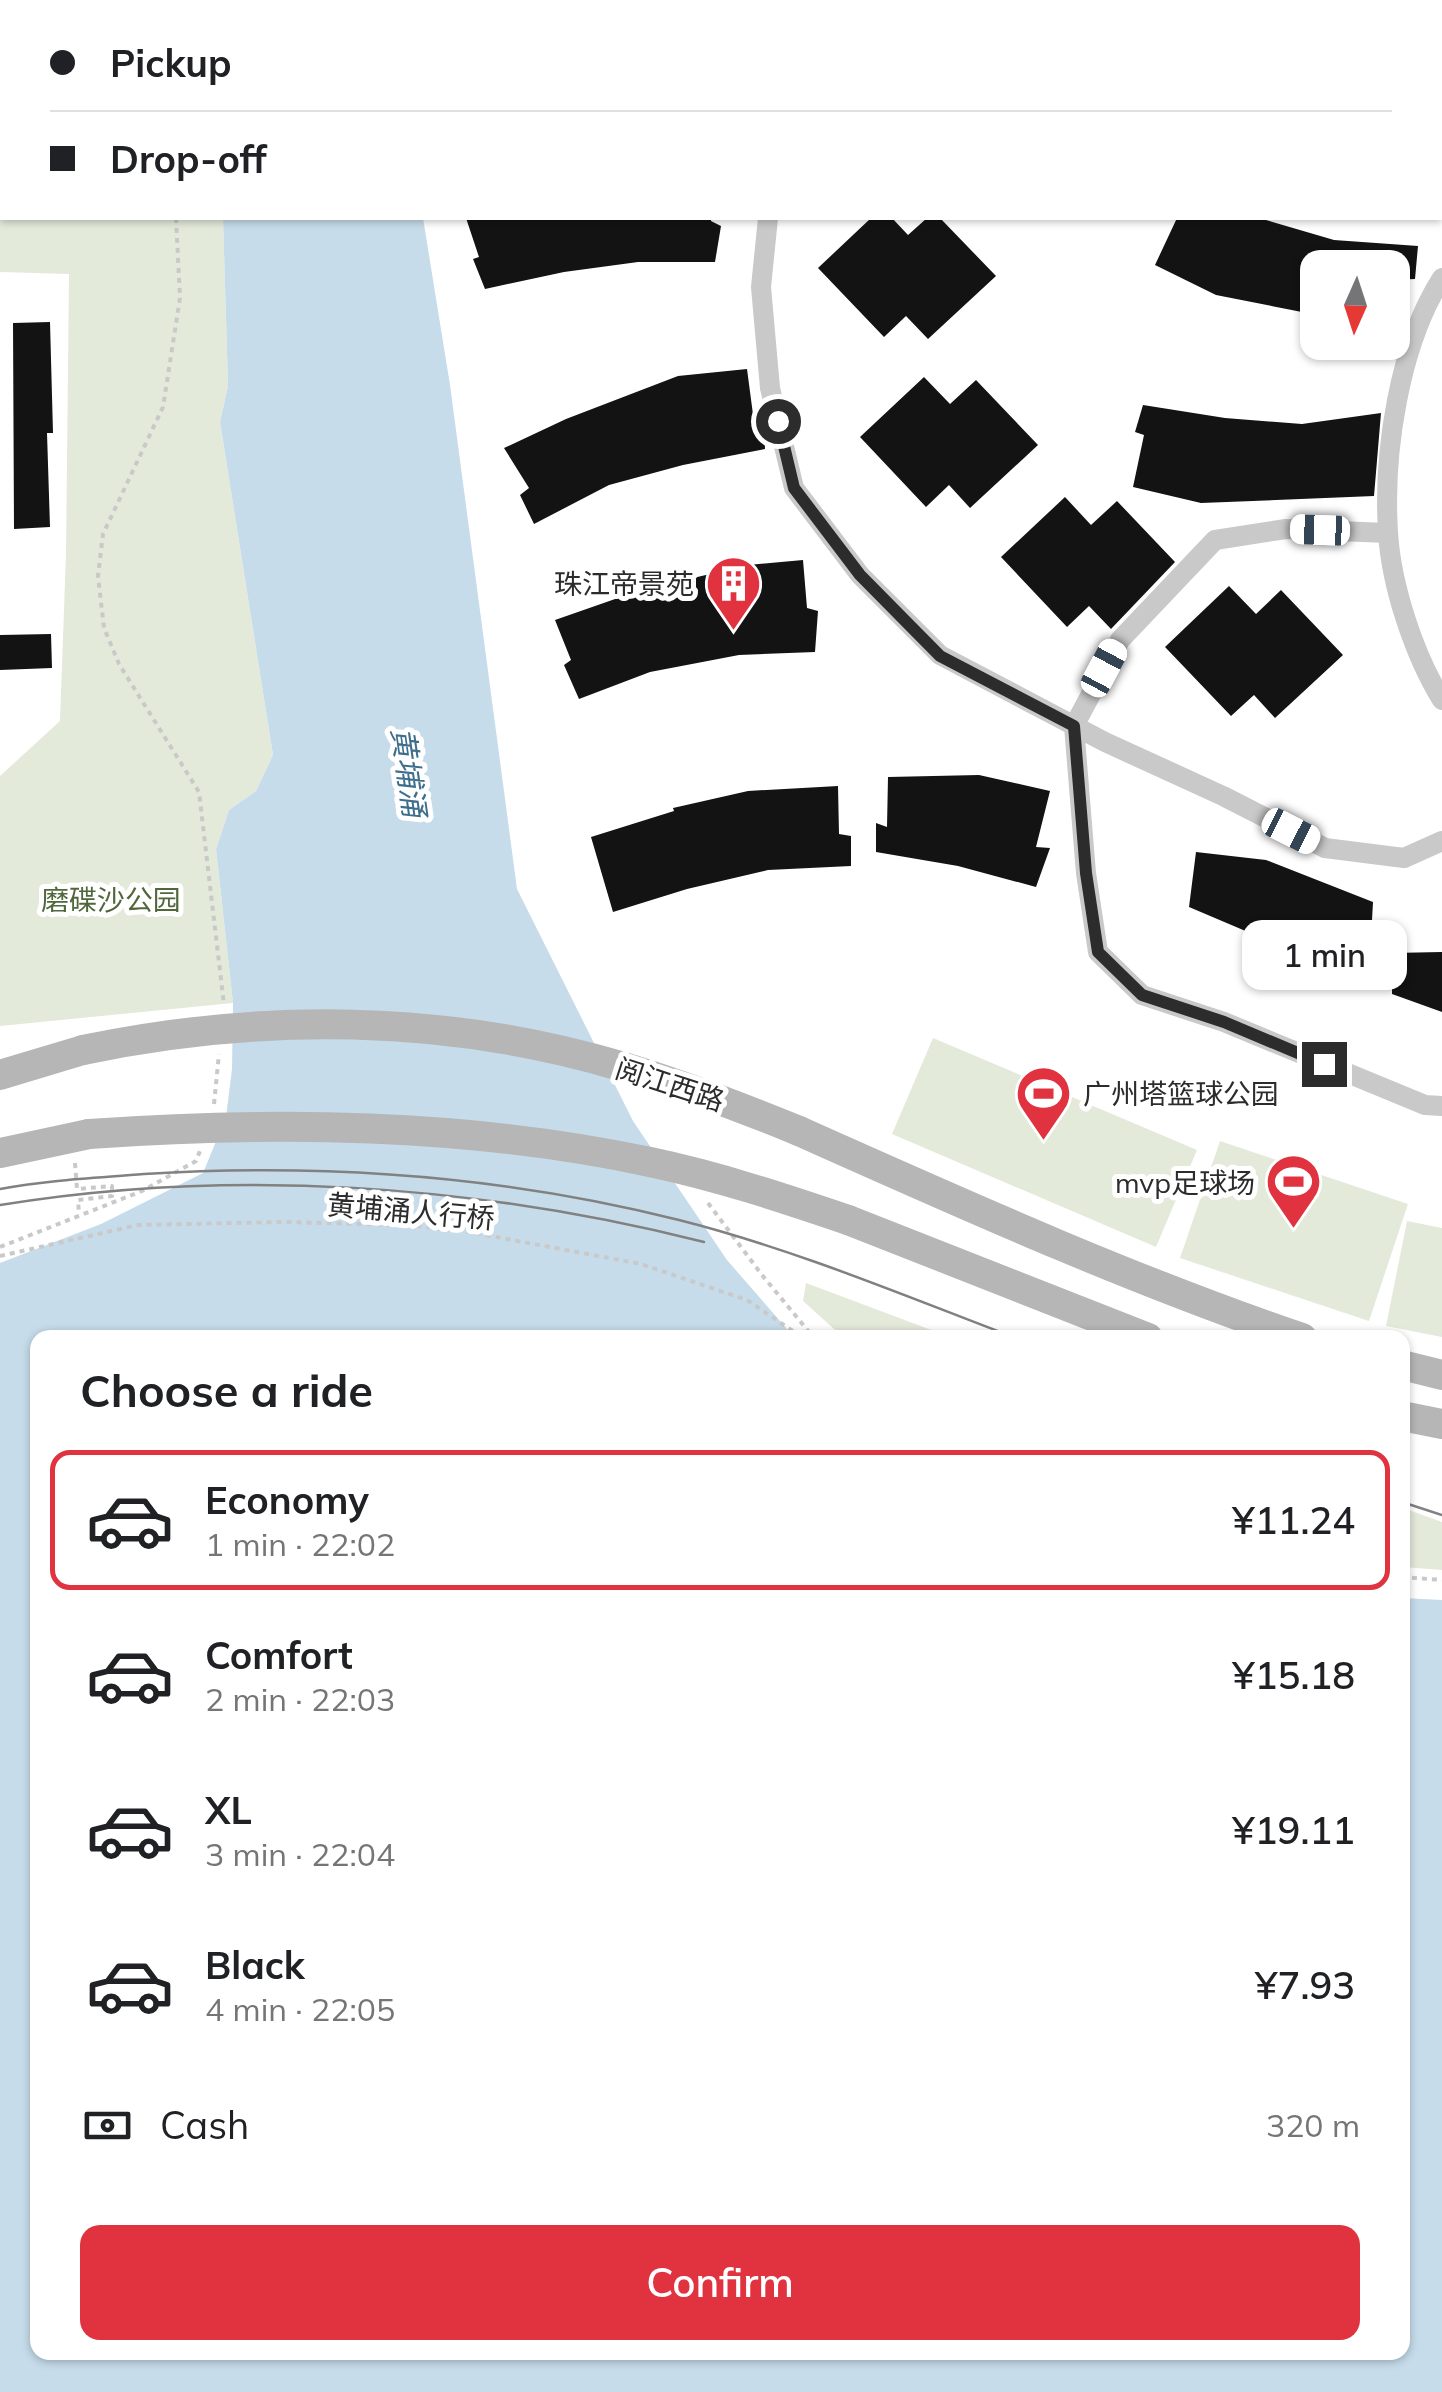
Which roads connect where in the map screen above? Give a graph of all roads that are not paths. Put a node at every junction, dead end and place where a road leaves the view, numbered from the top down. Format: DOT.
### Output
graph roads {
  1 [pos="768,220"];
  2 [pos="1442,278"];
  3 [pos="1388,533"];
  4 [pos="1442,700"];
  5 [pos="1074,726"];
  6 [pos="1442,841"];
  7 [pos="0,1074"];
  8 [pos="1442,1106"];
  9 [pos="0,1153"];
  10 [pos="1128,1330"];
  11 [pos="1279,1330"];
  12 [pos="1410,1367"];
  13 [pos="1442,1375"];
  14 [pos="1410,1418"];
  15 [pos="1442,1424"];
  1 -- 5 [label="street"];
  2 -- 3 [label="street"];
  3 -- 4 [label="street"];
  3 -- 5 [label="street"];
  5 -- 6 [label="street"];
  5 -- 8 [label="street"];
  7 -- 11 [label="main road, 阅江西路, bridge"];
  9 -- 10 [label="main road, bridge"];
  12 -- 13 [label="main road"];
  14 -- 15 [label="main road"];
}
